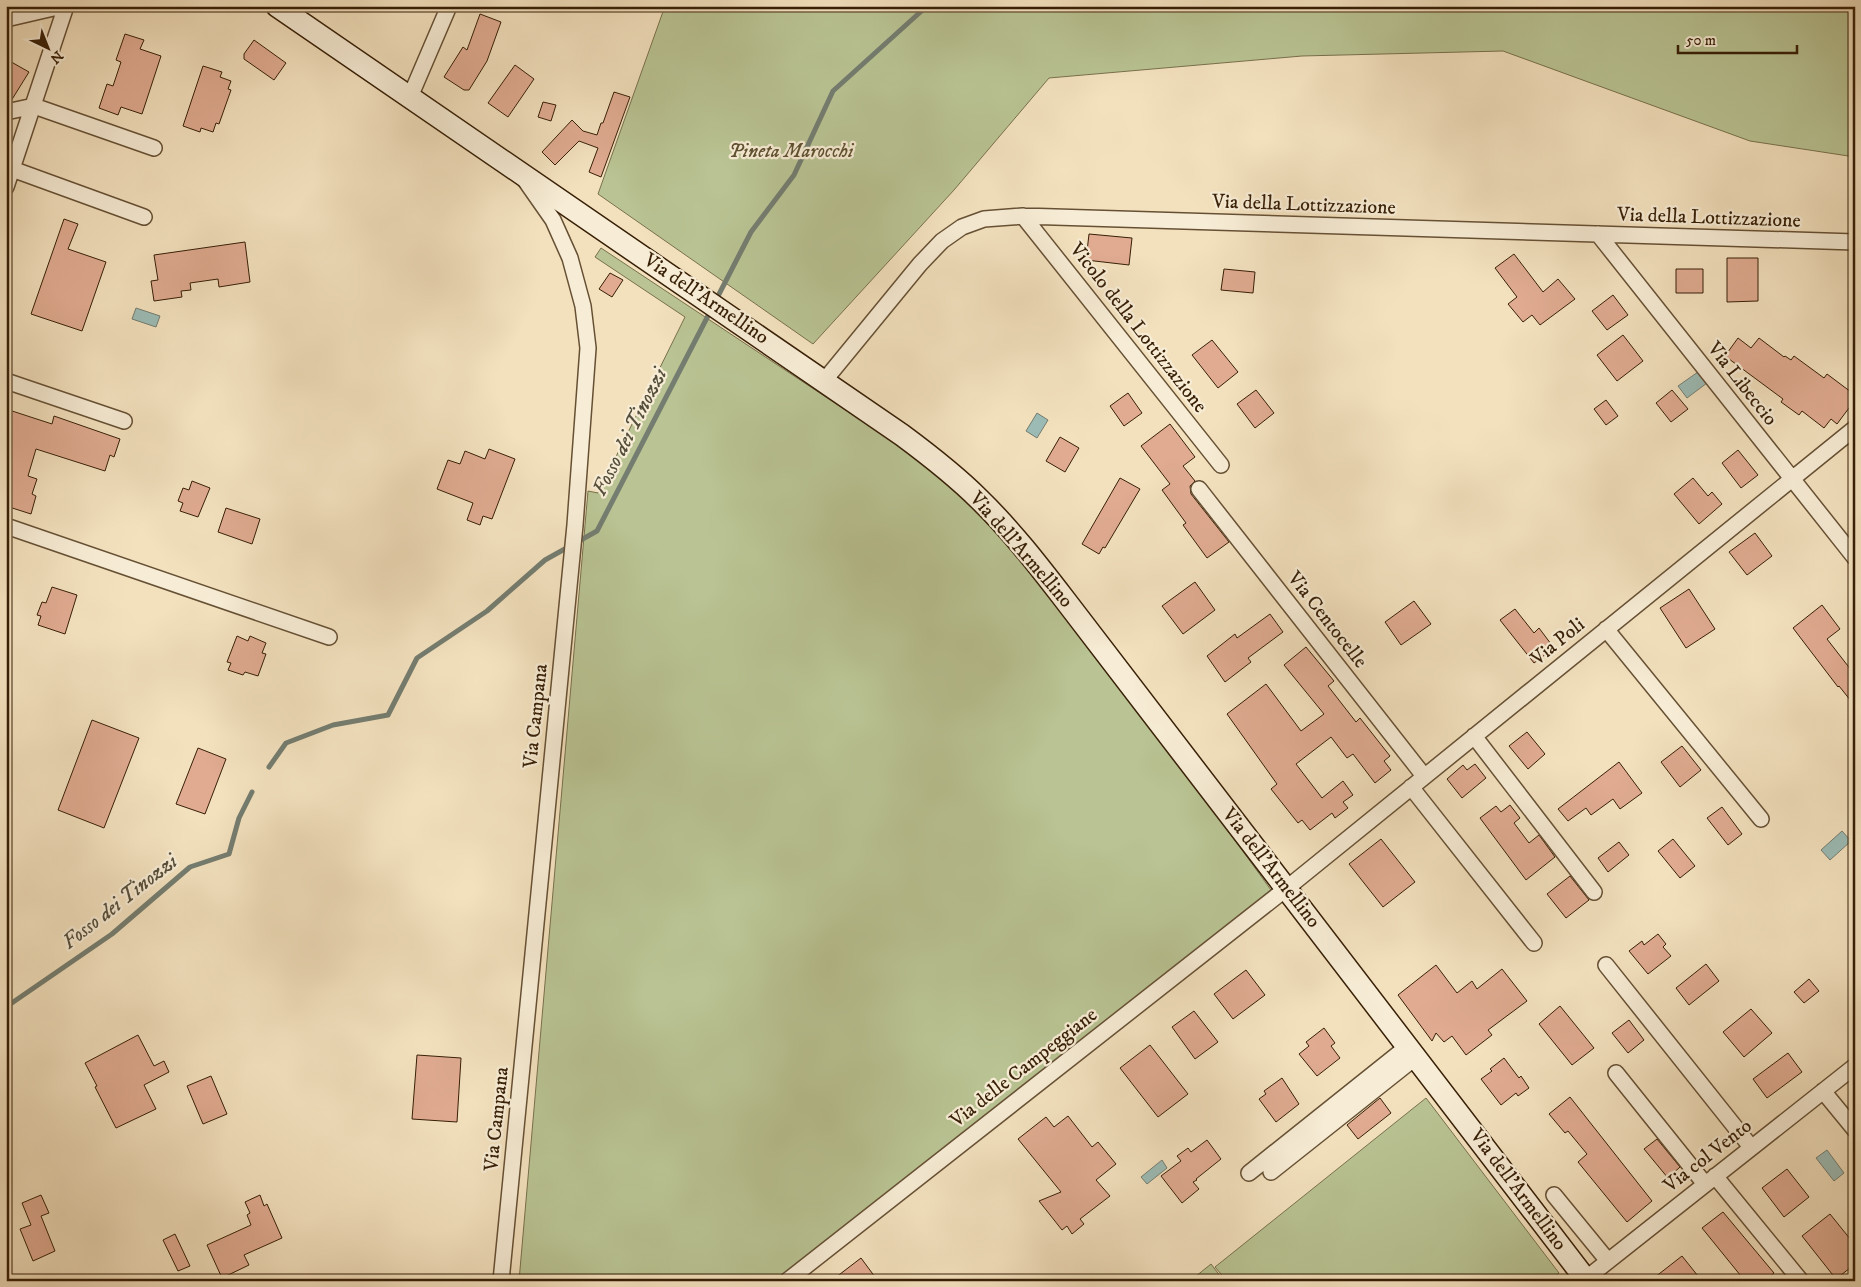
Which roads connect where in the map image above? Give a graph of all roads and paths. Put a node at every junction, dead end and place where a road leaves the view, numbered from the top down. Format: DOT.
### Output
graph roads {
  1 [pos="64,6"];
  2 [pos="449,6"];
  3 [pos="288,10"];
  4 [pos="6,19"];
  5 [pos="410,97"];
  6 [pos="34,106"];
  7 [pos="6,112"];
  8 [pos="154,148"];
  9 [pos="12,169"];
  10 [pos="518,171"];
  11 [pos="6,187"];
  12 [pos="1023,216"];
  13 [pos="144,218"];
  14 [pos="1598,234"];
  15 [pos="1855,242"];
  16 [pos="6,381"];
  17 [pos="824,381"];
  18 [pos="124,420"];
  19 [pos="1855,428"];
  20 [pos="1221,465"];
  21 [pos="1792,478"];
  22 [pos="1199,489"];
  23 [pos="6,526"];
  24 [pos="1855,558"];
  25 [pos="1606,629"];
  26 [pos="330,637"];
  27 [pos="1474,736"];
  28 [pos="1424,776"];
  29 [pos="1411,787"];
  30 [pos="1761,819"];
  31 [pos="1286,888"];
  32 [pos="1594,892"];
  33 [pos="1534,943"];
  34 [pos="1606,965"];
  35 [pos="1412,1052"];
  36 [pos="1855,1066"];
  37 [pos="1616,1073"];
  38 [pos="1823,1091"];
  39 [pos="1855,1130"];
  40 [pos="1751,1147"];
  41 [pos="1271,1172"];
  42 [pos="1249,1173"];
  43 [pos="1710,1180"];
  44 [pos="1554,1195"];
  45 [pos="1608,1261"];
  46 [pos="1585,1280"];
  47 [pos="501,1281"];
  48 [pos="787,1281"];
  49 [pos="1801,1281"];
  1 -- 4 [label="street"];
  1 -- 6 [label="street"];
  2 -- 5 [label="street"];
  3 -- 5 [label="street, Via dell'Armellino"];
  5 -- 10 [label="street, Via dell'Armellino"];
  6 -- 7 [label="street"];
  6 -- 8 [label="street"];
  6 -- 9 [label="street"];
  9 -- 11 [label="street"];
  9 -- 13 [label="street"];
  10 -- 17 [label="street, Via dell'Armellino"];
  10 -- 47 [label="street, Via Campana"];
  12 -- 14 [label="street, Via della Lottizzazione"];
  12 -- 17 [label="street, Via della Lottizzazione"];
  12 -- 20 [label="street, Vicolo della Lottizzazione"];
  14 -- 15 [label="street, Via della Lottizzazione"];
  14 -- 21 [label="street, Via Libeccio"];
  16 -- 18 [label="street"];
  17 -- 31 [label="street, Via dell'Armellino"];
  19 -- 21 [label="street, Via Poli"];
  21 -- 24 [label="street, Via Libeccio"];
  21 -- 25 [label="street, Via Poli"];
  22 -- 28 [label="street, Via Centocelle"];
  23 -- 26 [label="street"];
  25 -- 27 [label="street, Via Poli"];
  25 -- 30 [label="street"];
  27 -- 28 [label="street, Via Poli"];
  27 -- 32 [label="street"];
  28 -- 29 [label="street, Via Poli"];
  29 -- 31 [label="street, Via Poli"];
  29 -- 33 [label="street"];
  31 -- 35 [label="street, Via dell'Armellino"];
  31 -- 48 [label="street, Via delle Campeggiane"];
  34 -- 40 [label="street"];
  35 -- 41 [label="street"];
  35 -- 42 [label="street"];
  35 -- 46 [label="street, Via dell'Armellino"];
  36 -- 38 [label="street, Via col Vento"];
  37 -- 43 [label="street"];
  38 -- 39 [label="street"];
  38 -- 40 [label="street, Via col Vento"];
  40 -- 43 [label="street, Via col Vento"];
  43 -- 45 [label="street, Via col Vento"];
  43 -- 49 [label="street"];
  44 -- 45 [label="street"];
  45 -- 46 [label="street, Via col Vento"];
}
